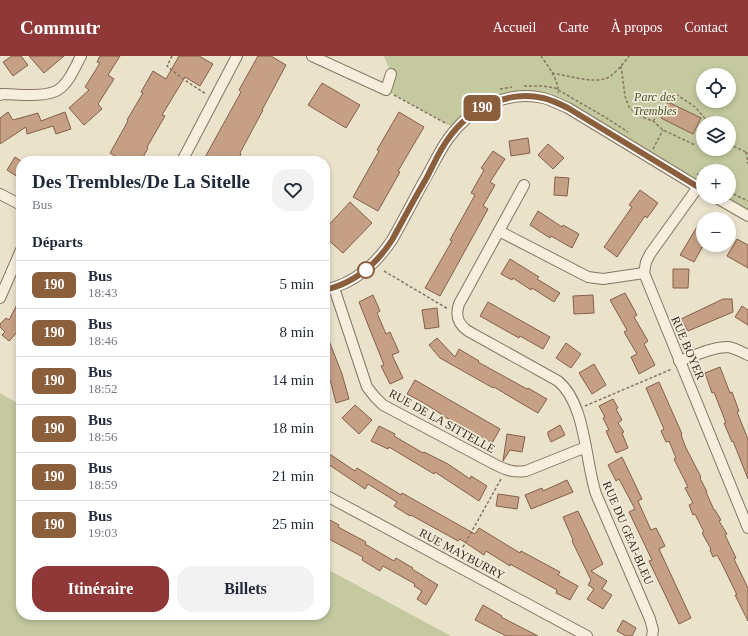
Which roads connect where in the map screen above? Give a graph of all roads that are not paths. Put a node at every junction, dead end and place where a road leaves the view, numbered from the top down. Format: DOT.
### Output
graph roads {
  1 [pos="81,56"];
  2 [pos="237,56"];
  3 [pos="312,56"];
  4 [pos="391,74"];
  5 [pos="1,93"];
  6 [pos="185,156"];
  7 [pos="524,185"];
  8 [pos="696,186"];
  9 [pos="696,193"];
  10 [pos="0,194"];
  11 [pos="16,203"];
  12 [pos="727,204"];
  13 [pos="748,216"];
  14 [pos="499,231"];
  15 [pos="16,261"];
  16 [pos="644,273"];
  17 [pos="330,289"];
  18 [pos="330,292"];
  19 [pos="0,298"];
  20 [pos="748,355"];
  21 [pos="680,363"];
  22 [pos="586,447"];
  23 [pos="330,498"];
  24 [pos="748,528"];
  25 [pos="587,636"];
  26 [pos="652,636"];
  1 -- 5 [label="street"];
  2 -- 6 [label="street"];
  3 -- 4 [label="street"];
  7 -- 14 [label="street, RUE DU GEAI-BLEU"];
  8 -- 17 [label="street"];
  9 -- 16 [label="street"];
  10 -- 11 [label="street"];
  12 -- 13 [label="street"];
  14 -- 16 [label="street"];
  14 -- 22 [label="street, RUE DU GEAI-BLEU"];
  15 -- 19 [label="street"];
  16 -- 21 [label="street, RUE BOYER"];
  18 -- 22 [label="street, RUE DE LA SITTELLE"];
  20 -- 21 [label="street"];
  21 -- 24 [label="street, RUE BOYER"];
  22 -- 26 [label="street, RUE DU GEAI-BLEU"];
  23 -- 25 [label="street, RUE MAYBURRY"];
}
